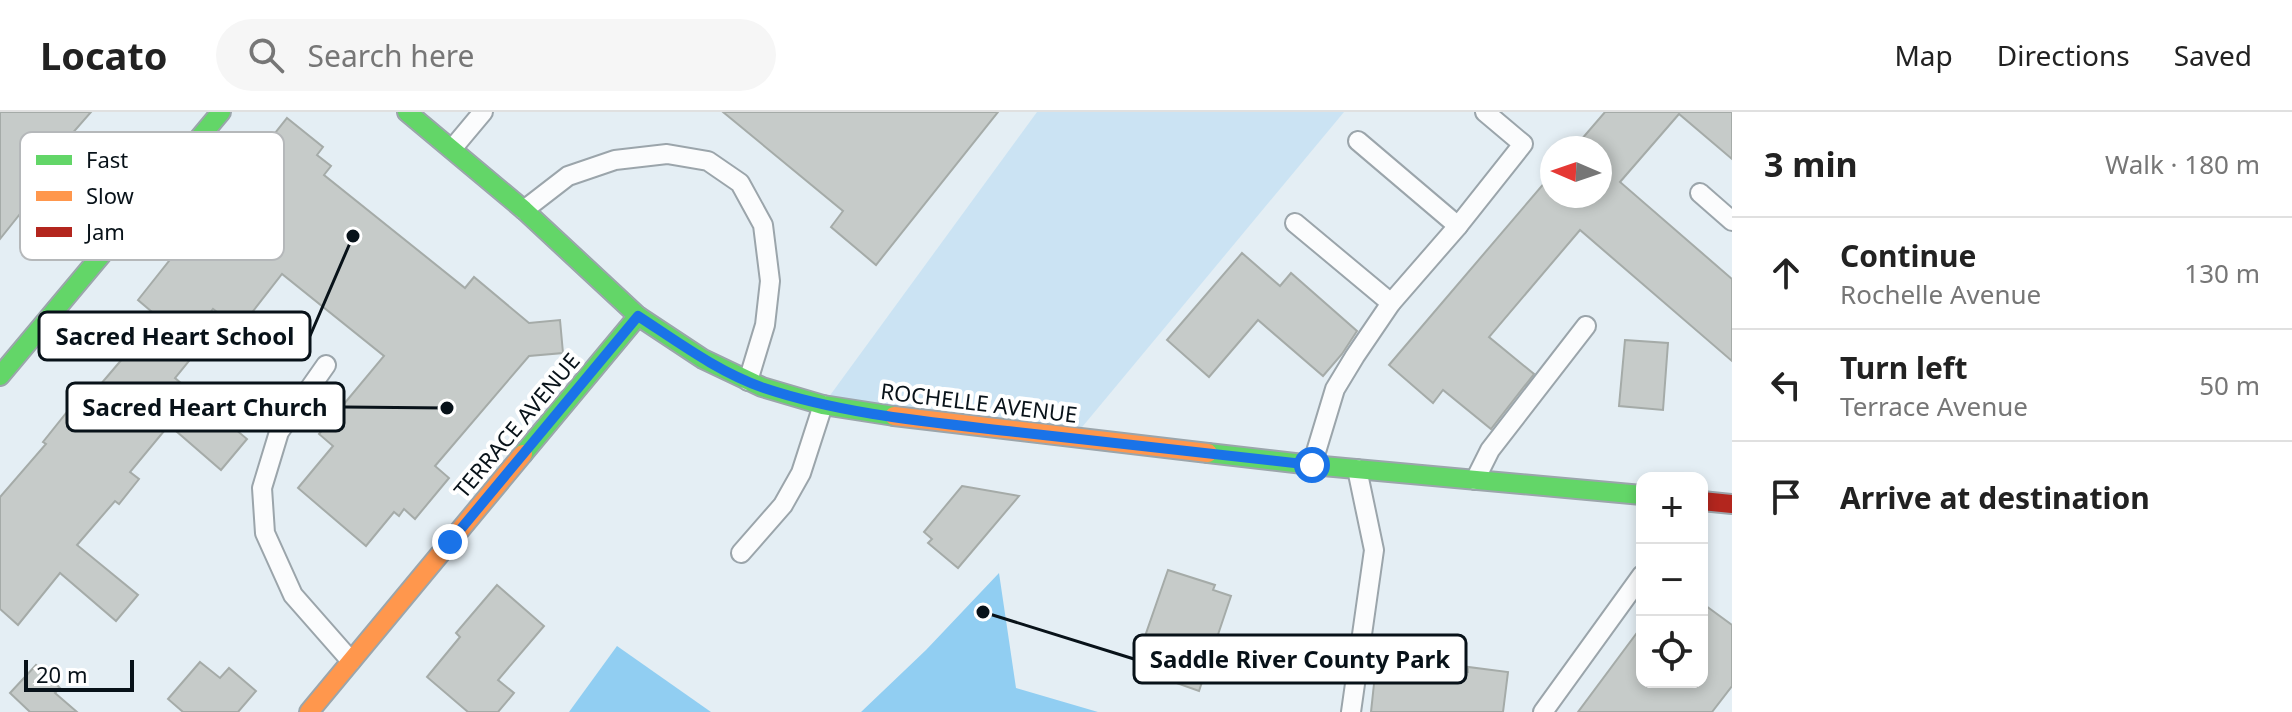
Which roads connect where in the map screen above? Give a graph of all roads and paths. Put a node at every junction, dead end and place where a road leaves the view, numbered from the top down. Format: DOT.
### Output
graph roads {
  1 [pos="221,112"];
  2 [pos="407,112"];
  3 [pos="483,112"];
  4 [pos="1485,112"];
  5 [pos="204,132"];
  6 [pos="1358,141"];
  7 [pos="452,149"];
  8 [pos="1700,193"];
  9 [pos="524,210"];
  10 [pos="1732,221"];
  11 [pos="1295,223"];
  12 [pos="1458,226"];
  13 [pos="97,260"];
  14 [pos="1391,303"];
  15 [pos="638,316"];
  16 [pos="1586,326"];
  17 [pos="326,365"];
  18 [pos="0,376"];
  19 [pos="748,381"];
  20 [pos="823,405"];
  21 [pos="1312,465"];
  22 [pos="1357,469"];
  23 [pos="1475,480"];
  24 [pos="1636,494"];
  25 [pos="1708,502"];
  26 [pos="1732,504"];
  27 [pos="741,553"];
  28 [pos="1636,583"];
  29 [pos="351,661"];
  30 [pos="309,712"];
  31 [pos="1351,712"];
  32 [pos="1543,712"];
  1 -- 5 [label="street"];
  2 -- 7 [label="street, ROCHELLE AVENUE"];
  3 -- 7 [label="lane"];
  4 -- 12 [label="lane"];
  6 -- 12 [label="lane"];
  7 -- 9 [label="street, ROCHELLE AVENUE"];
  8 -- 10 [label="lane"];
  9 -- 15 [label="street, ROCHELLE AVENUE"];
  9 -- 19 [label="lane"];
  11 -- 14 [label="lane"];
  12 -- 14 [label="lane"];
  13 -- 18 [label="street"];
  14 -- 21 [label="lane"];
  15 -- 19 [label="street, ROCHELLE AVENUE"];
  15 -- 29 [label="street, TERRACE AVENUE"];
  16 -- 23 [label="lane"];
  17 -- 29 [label="lane"];
  19 -- 20 [label="street, ROCHELLE AVENUE"];
  20 -- 21 [label="street, ROCHELLE AVENUE"];
  20 -- 27 [label="lane"];
  21 -- 22 [label="street, ROCHELLE AVENUE"];
  22 -- 23 [label="street, ROCHELLE AVENUE"];
  22 -- 31 [label="lane"];
  23 -- 24 [label="street, ROCHELLE AVENUE"];
  25 -- 26 [label="street"];
  28 -- 32 [label="lane"];
  29 -- 30 [label="street, TERRACE AVENUE"];
}
